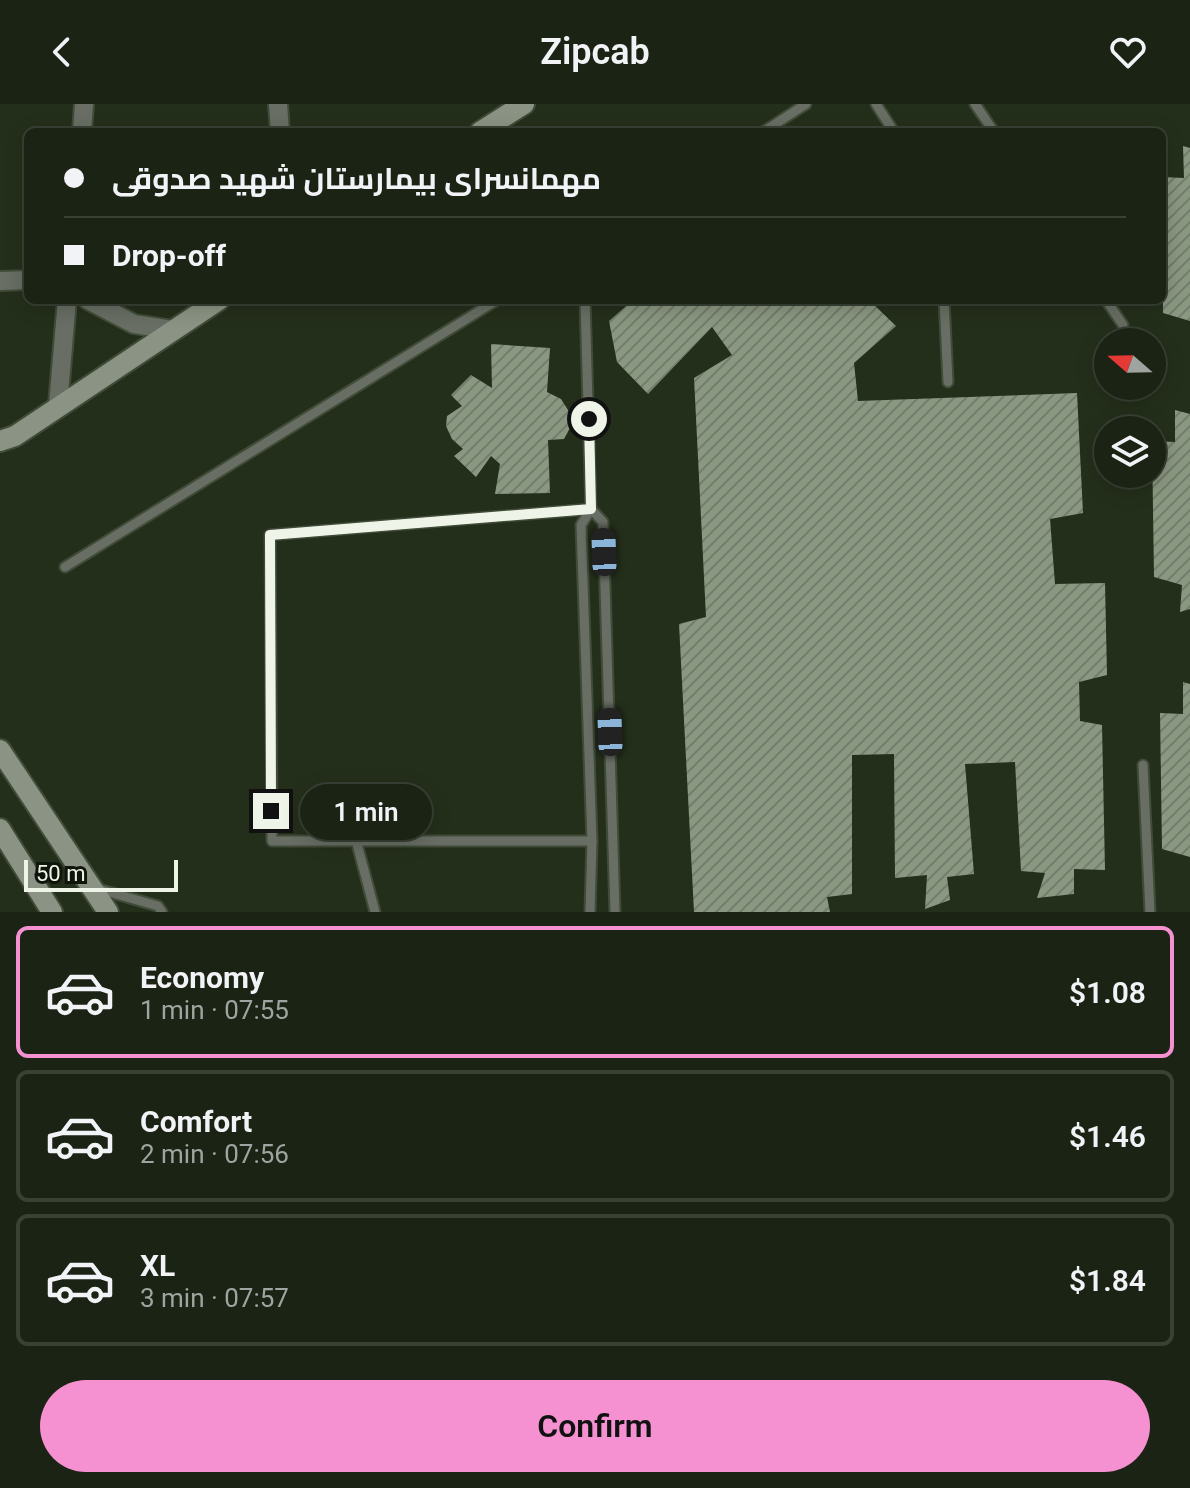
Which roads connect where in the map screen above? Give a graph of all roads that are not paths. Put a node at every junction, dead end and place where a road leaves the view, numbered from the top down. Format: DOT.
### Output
graph roads {
  1 [pos="84,104"];
  2 [pos="278,104"];
  3 [pos="524,104"];
  4 [pos="806,104"];
  5 [pos="876,104"];
  6 [pos="975,104"];
  7 [pos="82,128"];
  8 [pos="280,128"];
  9 [pos="486,128"];
  10 [pos="769,128"];
  11 [pos="891,128"];
  12 [pos="991,128"];
  13 [pos="24,280"];
  14 [pos="0,281"];
  15 [pos="67,304"];
  16 [pos="92,304"];
  17 [pos="213,304"];
  18 [pos="491,304"];
  19 [pos="585,304"];
  20 [pos="944,304"];
  21 [pos="1109,304"];
  22 [pos="1123,325"];
  23 [pos="173,330"];
  24 [pos="948,382"];
  25 [pos="58,405"];
  26 [pos="8,439"];
  27 [pos="0,459"];
  28 [pos="591,509"];
  29 [pos="65,567"];
  30 [pos="0,750"];
  31 [pos="1143,765"];
  32 [pos="0,829"];
  33 [pos="356,840"];
  34 [pos="592,841"];
  35 [pos="93,888"];
  36 [pos="52,912"];
  37 [pos="108,912"];
  38 [pos="162,912"];
  39 [pos="375,912"];
  40 [pos="590,912"];
  41 [pos="615,912"];
  42 [pos="1150,912"];
  1 -- 7 [label="street"];
  2 -- 8 [label="street"];
  3 -- 9 [label="street"];
  4 -- 10 [label="lane"];
  5 -- 11 [label="lane"];
  6 -- 12 [label="lane"];
  13 -- 14 [label="street"];
  15 -- 25 [label="street"];
  16 -- 23 [label="street"];
  17 -- 23 [label="street"];
  18 -- 29 [label="lane"];
  19 -- 28 [label="lane"];
  20 -- 24 [label="lane"];
  21 -- 22 [label="lane"];
  23 -- 25 [label="street"];
  25 -- 26 [label="street"];
  26 -- 27 [label="street"];
  28 -- 33 [label="lane"];
  28 -- 34 [label="lane"];
  28 -- 41 [label="lane"];
  30 -- 35 [label="street"];
  31 -- 42 [label="lane"];
  32 -- 36 [label="street"];
  33 -- 34 [label="lane"];
  33 -- 39 [label="lane"];
  34 -- 40 [label="lane"];
  35 -- 37 [label="street"];
  35 -- 38 [label="lane"];
}
